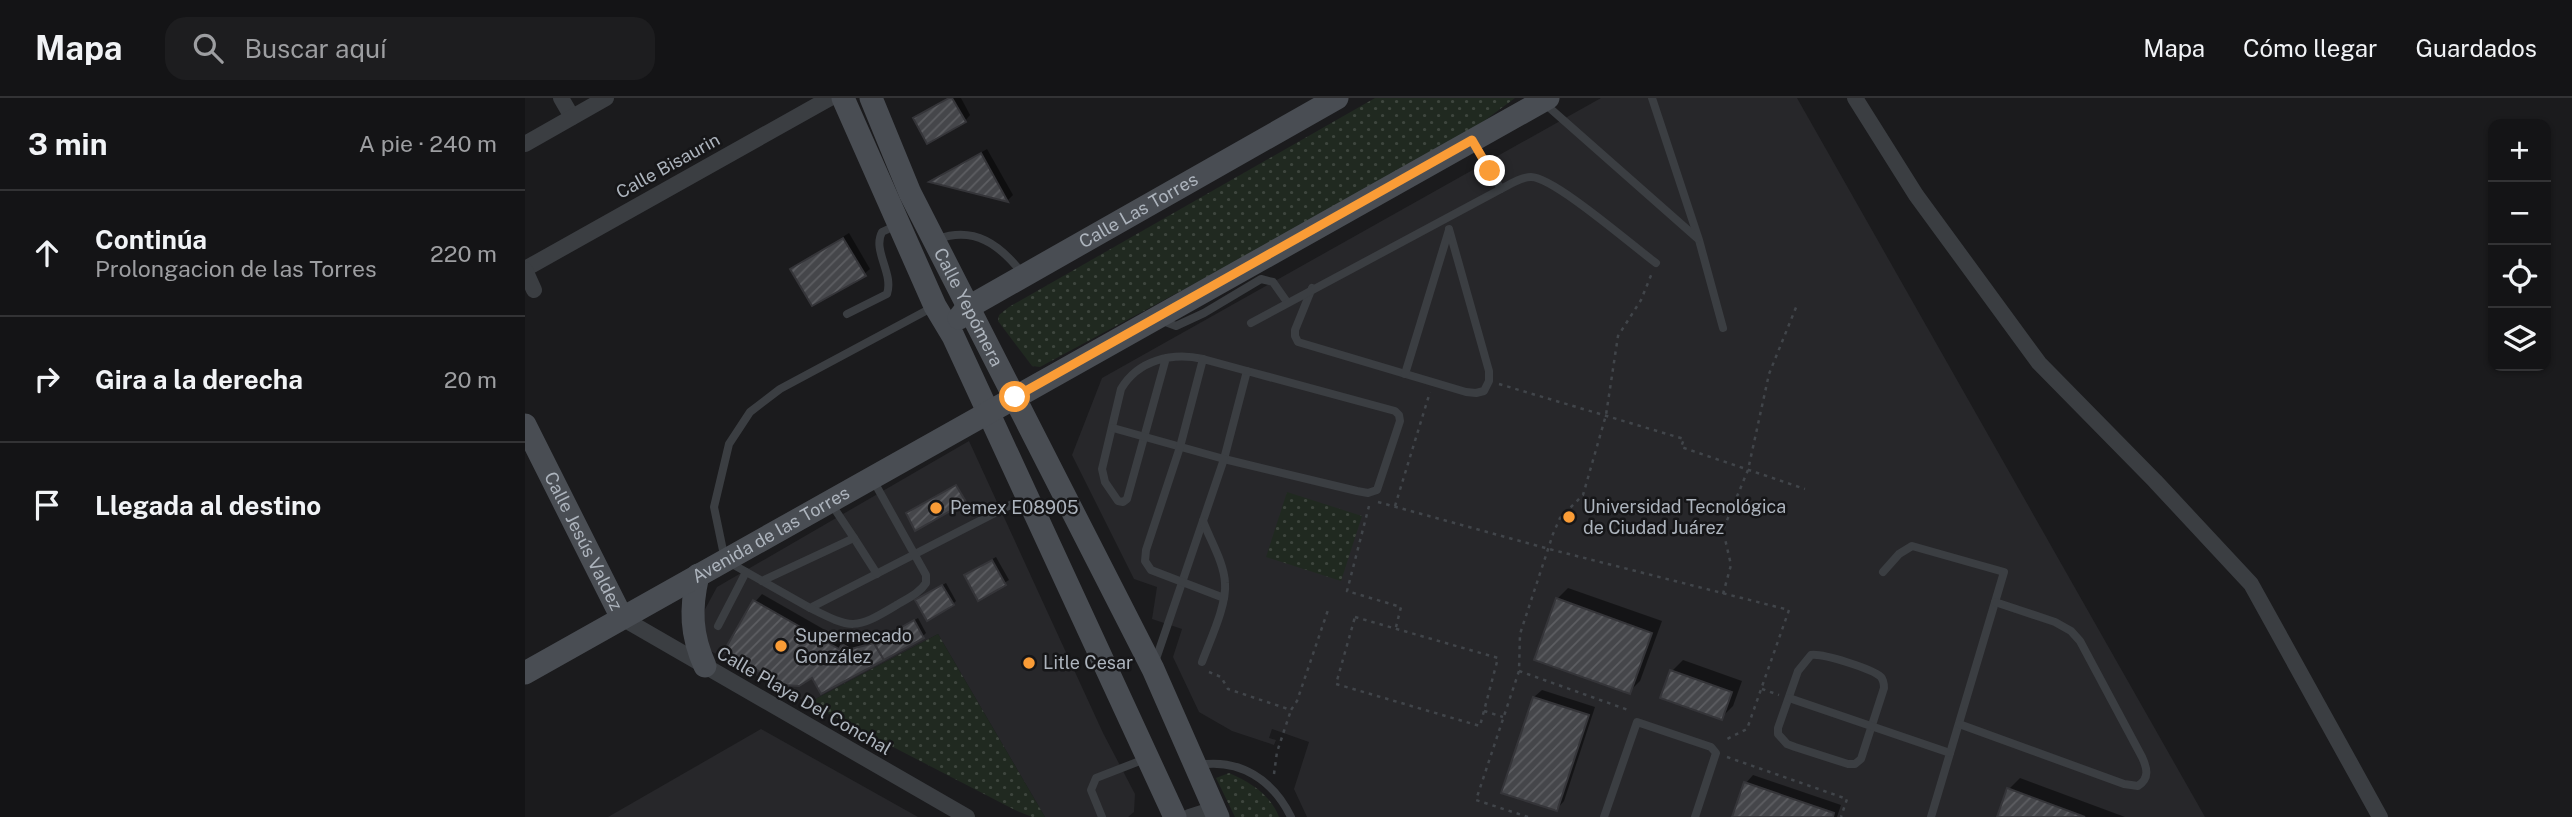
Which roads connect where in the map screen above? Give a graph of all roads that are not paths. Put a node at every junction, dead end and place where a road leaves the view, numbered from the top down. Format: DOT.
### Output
graph roads {
  1 [pos="561,98"];
  2 [pos="606,98"];
  3 [pos="830,98"];
  4 [pos="843,98"];
  5 [pos="871,98"];
  6 [pos="1337,98"];
  7 [pos="1652,98"];
  8 [pos="1855,98"];
  9 [pos="1545,99"];
  10 [pos="572,117"];
  11 [pos="1472,140"];
  12 [pos="525,144"];
  13 [pos="1501,189"];
  14 [pos="1454,214"];
  15 [pos="897,225"];
  16 [pos="1449,229"];
  17 [pos="933,240"];
  18 [pos="1699,240"];
  19 [pos="1655,263"];
  20 [pos="525,270"];
  21 [pos="1024,275"];
  22 [pos="1312,288"];
  23 [pos="534,290"];
  24 [pos="1287,302"];
  25 [pos="935,306"];
  26 [pos="967,308"];
  27 [pos="847,314"];
  28 [pos="1156,318"];
  29 [pos="1251,323"];
  30 [pos="1723,328"];
  31 [pos="953,336"];
  32 [pos="1166,358"];
  33 [pos="1203,359"];
  34 [pos="1247,372"];
  35 [pos="1405,374"];
  36 [pos="1015,397"];
  37 [pos="987,412"];
  38 [pos="525,425"];
  39 [pos="1113,428"];
  40 [pos="1144,437"];
  41 [pos="1180,447"];
  42 [pos="1224,459"];
  43 [pos="872,477"];
  44 [pos="1026,497"];
  45 [pos="829,501"];
  46 [pos="1203,521"];
  47 [pos="854,538"];
  48 [pos="916,554"];
  49 [pos="725,560"];
  50 [pos="746,572"];
  51 [pos="1882,572"];
  52 [pos="877,574"];
  53 [pos="698,575"];
  54 [pos="762,581"];
  55 [pos="1182,584"];
  56 [pos="1224,598"];
  57 [pos="1996,602"];
  58 [pos="810,608"];
  59 [pos="621,618"];
  60 [pos="717,626"];
  61 [pos="1202,662"];
  62 [pos="705,666"];
  63 [pos="1153,669"];
  64 [pos="525,673"];
  65 [pos="1789,698"];
  66 [pos="1959,724"];
  67 [pos="1872,727"];
  68 [pos="1950,753"];
  69 [pos="1147,758"];
  70 [pos="1194,766"];
  71 [pos="1216,813"];
  72 [pos="967,817"];
  73 [pos="1102,817"];
  74 [pos="1175,817"];
  75 [pos="1189,817"];
  76 [pos="1291,817"];
  77 [pos="1604,817"];
  78 [pos="1695,817"];
  79 [pos="1931,817"];
  80 [pos="2380,817"];
  1 -- 10 [label="street"];
  2 -- 10 [label="street"];
  3 -- 20 [label="street, Calle Bisaurin"];
  4 -- 15 [label="main road, Calle Yepómera"];
  5 -- 17 [label="main road, Calle Yepómera"];
  6 -- 21 [label="main road, Calle Las Torres"];
  7 -- 18 [label="lane"];
  8 -- 80 [label="street"];
  9 -- 11 [label="main road, Avenida de las Torres"];
  9 -- 18 [label="lane"];
  10 -- 12 [label="street"];
  11 -- 13 [label="lane"];
  11 -- 28 [label="main road, Avenida de las Torres"];
  13 -- 14 [label="lane"];
  13 -- 19 [label="lane"];
  14 -- 16 [label="lane"];
  14 -- 22 [label="lane"];
  15 -- 25 [label="main road, Calle Yepómera"];
  15 -- 27 [label="lane"];
  16 -- 35 [label="lane"];
  16 -- 35 [label="lane"];
  17 -- 21 [label="lane"];
  17 -- 26 [label="main road, Calle Yepómera"];
  18 -- 30 [label="lane"];
  20 -- 23 [label="street"];
  21 -- 26 [label="main road, Calle Las Torres"];
  22 -- 24 [label="lane"];
  22 -- 35 [label="lane"];
  24 -- 28 [label="lane"];
  24 -- 29 [label="lane"];
  25 -- 31 [label="main road, Calle Yepómera"];
  25 -- 49 [label="lane"];
  26 -- 31 [label="main road"];
  26 -- 36 [label="main road, Calle Yepómera"];
  28 -- 36 [label="main road, Avenida de las Torres"];
  31 -- 37 [label="main road, Calle Yepómera"];
  32 -- 33 [label="lane"];
  32 -- 39 [label="lane"];
  32 -- 40 [label="lane"];
  33 -- 34 [label="lane"];
  33 -- 41 [label="lane"];
  34 -- 42 [label="lane"];
  34 -- 42 [label="lane"];
  36 -- 37 [label="main road, Avenida de las Torres"];
  36 -- 63 [label="main road, Calle Yepómera"];
  37 -- 43 [label="main road, Avenida de las Torres"];
  37 -- 44 [label="main road, Calle Yepómera"];
  38 -- 59 [label="main road, Calle Jesús Valdez"];
  39 -- 40 [label="lane"];
  39 -- 40 [label="lane"];
  40 -- 41 [label="lane"];
  41 -- 42 [label="lane"];
  41 -- 55 [label="lane"];
  42 -- 46 [label="lane"];
  43 -- 45 [label="main road, Avenida de las Torres"];
  43 -- 48 [label="lane"];
  44 -- 48 [label="lane"];
  44 -- 69 [label="main road, Calle Yepómera"];
  45 -- 47 [label="lane"];
  45 -- 49 [label="main road, Avenida de las Torres"];
  46 -- 55 [label="lane"];
  46 -- 56 [label="lane"];
  47 -- 52 [label="lane"];
  47 -- 54 [label="lane"];
  48 -- 52 [label="lane"];
  48 -- 58 [label="lane"];
  49 -- 50 [label="lane"];
  49 -- 53 [label="main road, Avenida de las Torres"];
  50 -- 54 [label="lane"];
  50 -- 60 [label="lane"];
  51 -- 57 [label="lane"];
  52 -- 58 [label="lane"];
  53 -- 59 [label="main road, Avenida de las Torres"];
  53 -- 62 [label="main road"];
  54 -- 58 [label="lane"];
  55 -- 56 [label="lane"];
  55 -- 63 [label="lane"];
  56 -- 61 [label="lane"];
  57 -- 66 [label="lane"];
  57 -- 66 [label="lane"];
  59 -- 62 [label="street, Calle Playa Del Conchal"];
  59 -- 64 [label="main road, Avenida de las Torres"];
  62 -- 72 [label="street, Calle Playa Del Conchal"];
  63 -- 70 [label="main road, Calle Yepómera"];
  65 -- 67 [label="lane"];
  65 -- 67 [label="lane"];
  65 -- 67 [label="lane"];
  66 -- 68 [label="lane"];
  67 -- 68 [label="lane"];
  68 -- 79 [label="lane"];
  69 -- 73 [label="lane"];
  69 -- 74 [label="main road, Calle Yepómera"];
  70 -- 71 [label="main road, Calle Yepómera"];
  70 -- 76 [label="lane"];
  71 -- 75 [label="street"];
  77 -- 78 [label="lane"];
}
